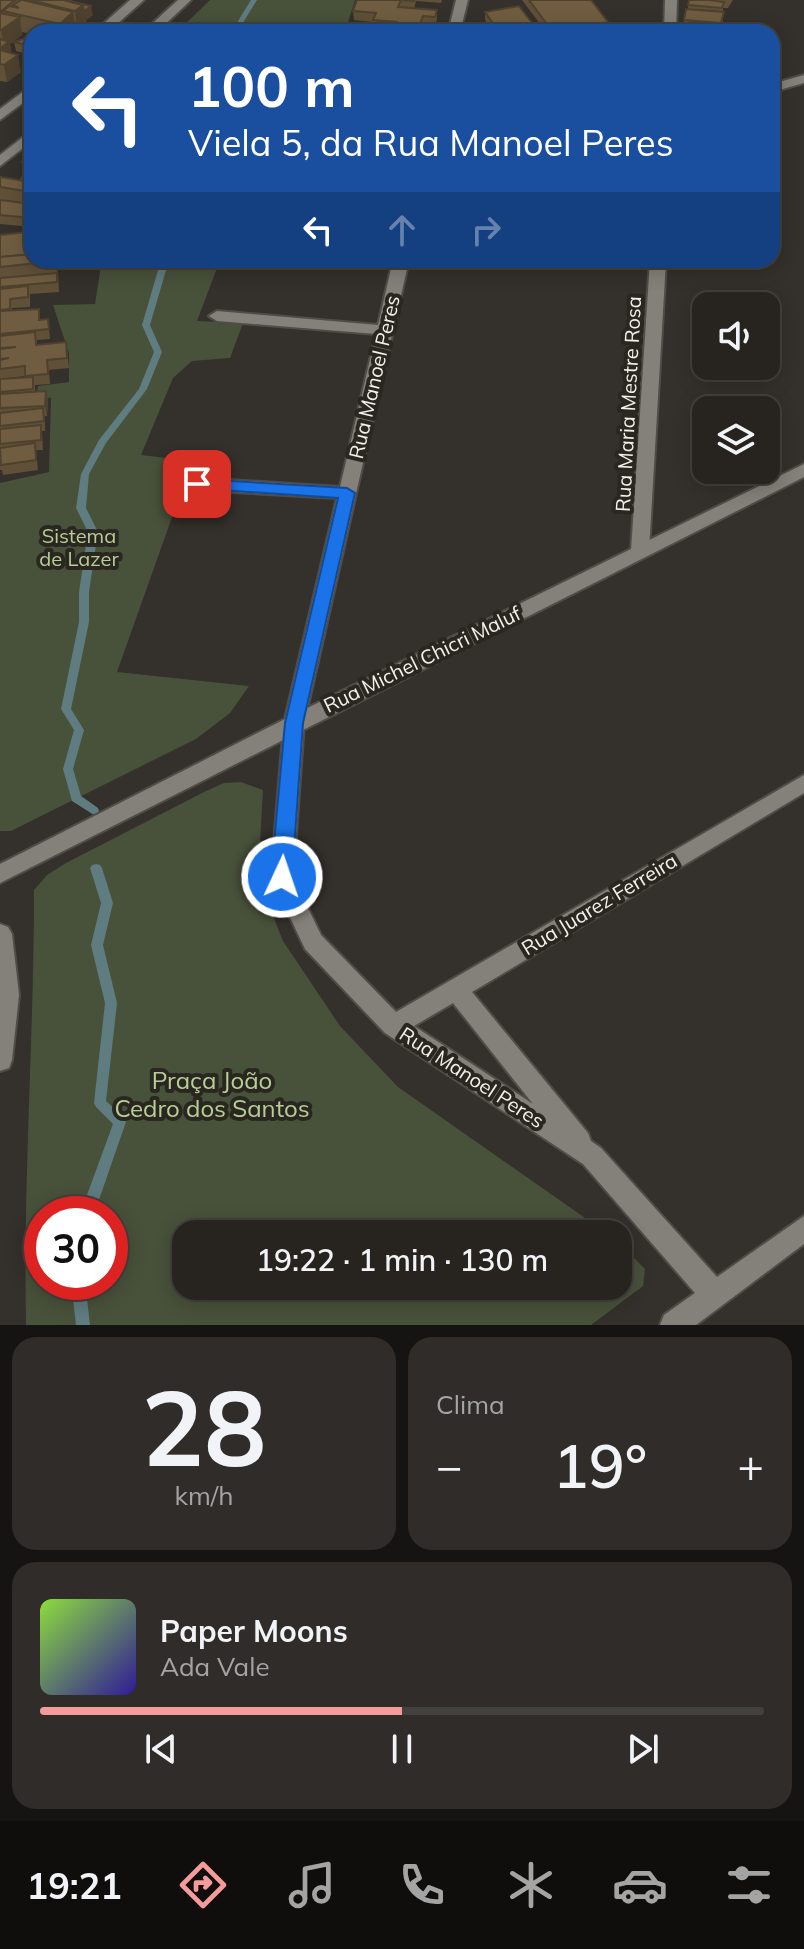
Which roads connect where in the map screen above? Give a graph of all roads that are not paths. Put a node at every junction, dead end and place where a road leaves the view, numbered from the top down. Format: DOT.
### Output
graph roads {
  1 [pos="138,0"];
  2 [pos="185,0"];
  3 [pos="462,0"];
  4 [pos="671,0"];
  5 [pos="110,24"];
  6 [pos="158,24"];
  7 [pos="456,24"];
  8 [pos="670,24"];
  9 [pos="804,79"];
  10 [pos="780,86"];
  11 [pos="24,96"];
  12 [pos="0,116"];
  13 [pos="24,141"];
  14 [pos="0,162"];
  15 [pos="399,268"];
  16 [pos="658,268"];
  17 [pos="217,316"];
  18 [pos="385,330"];
  19 [pos="804,470"];
  20 [pos="197,484"];
  21 [pos="347,493"];
  22 [pos="640,551"];
  23 [pos="294,723"];
  24 [pos="804,783"];
  25 [pos="0,874"];
  26 [pos="0,934"];
  27 [pos="455,989"];
  28 [pos="394,1026"];
  29 [pos="0,1060"];
  30 [pos="592,1156"];
  31 [pos="804,1228"];
  32 [pos="715,1295"];
  33 [pos="674,1325"];
  1 -- 5 [label="street"];
  2 -- 6 [label="street"];
  3 -- 7 [label="street"];
  4 -- 8 [label="street"];
  9 -- 10 [label="street"];
  11 -- 12 [label="street"];
  13 -- 14 [label="street"];
  15 -- 18 [label="street, Rua Manoel Peres"];
  16 -- 22 [label="street, Rua Maria Mestre Rosa"];
  17 -- 18 [label="street"];
  18 -- 21 [label="street, Rua Manoel Peres"];
  19 -- 22 [label="street, Rua Michel Chicri Maluf"];
  20 -- 21 [label="street"];
  21 -- 23 [label="street, Rua Manoel Peres"];
  22 -- 23 [label="street, Rua Michel Chicri Maluf"];
  23 -- 25 [label="street, Rua Michel Chicri Maluf"];
  23 -- 28 [label="street, Rua Manoel Peres"];
  24 -- 27 [label="street, Rua Juarez Ferreira"];
  26 -- 29 [label="street"];
  27 -- 28 [label="street, Rua Juarez Ferreira"];
  27 -- 30 [label="street, Rua Manoel Peres"];
  28 -- 30 [label="street, Rua Manoel Peres"];
  30 -- 32 [label="street, Rua Manoel Peres"];
  31 -- 32 [label="street"];
  32 -- 33 [label="street"];
}
